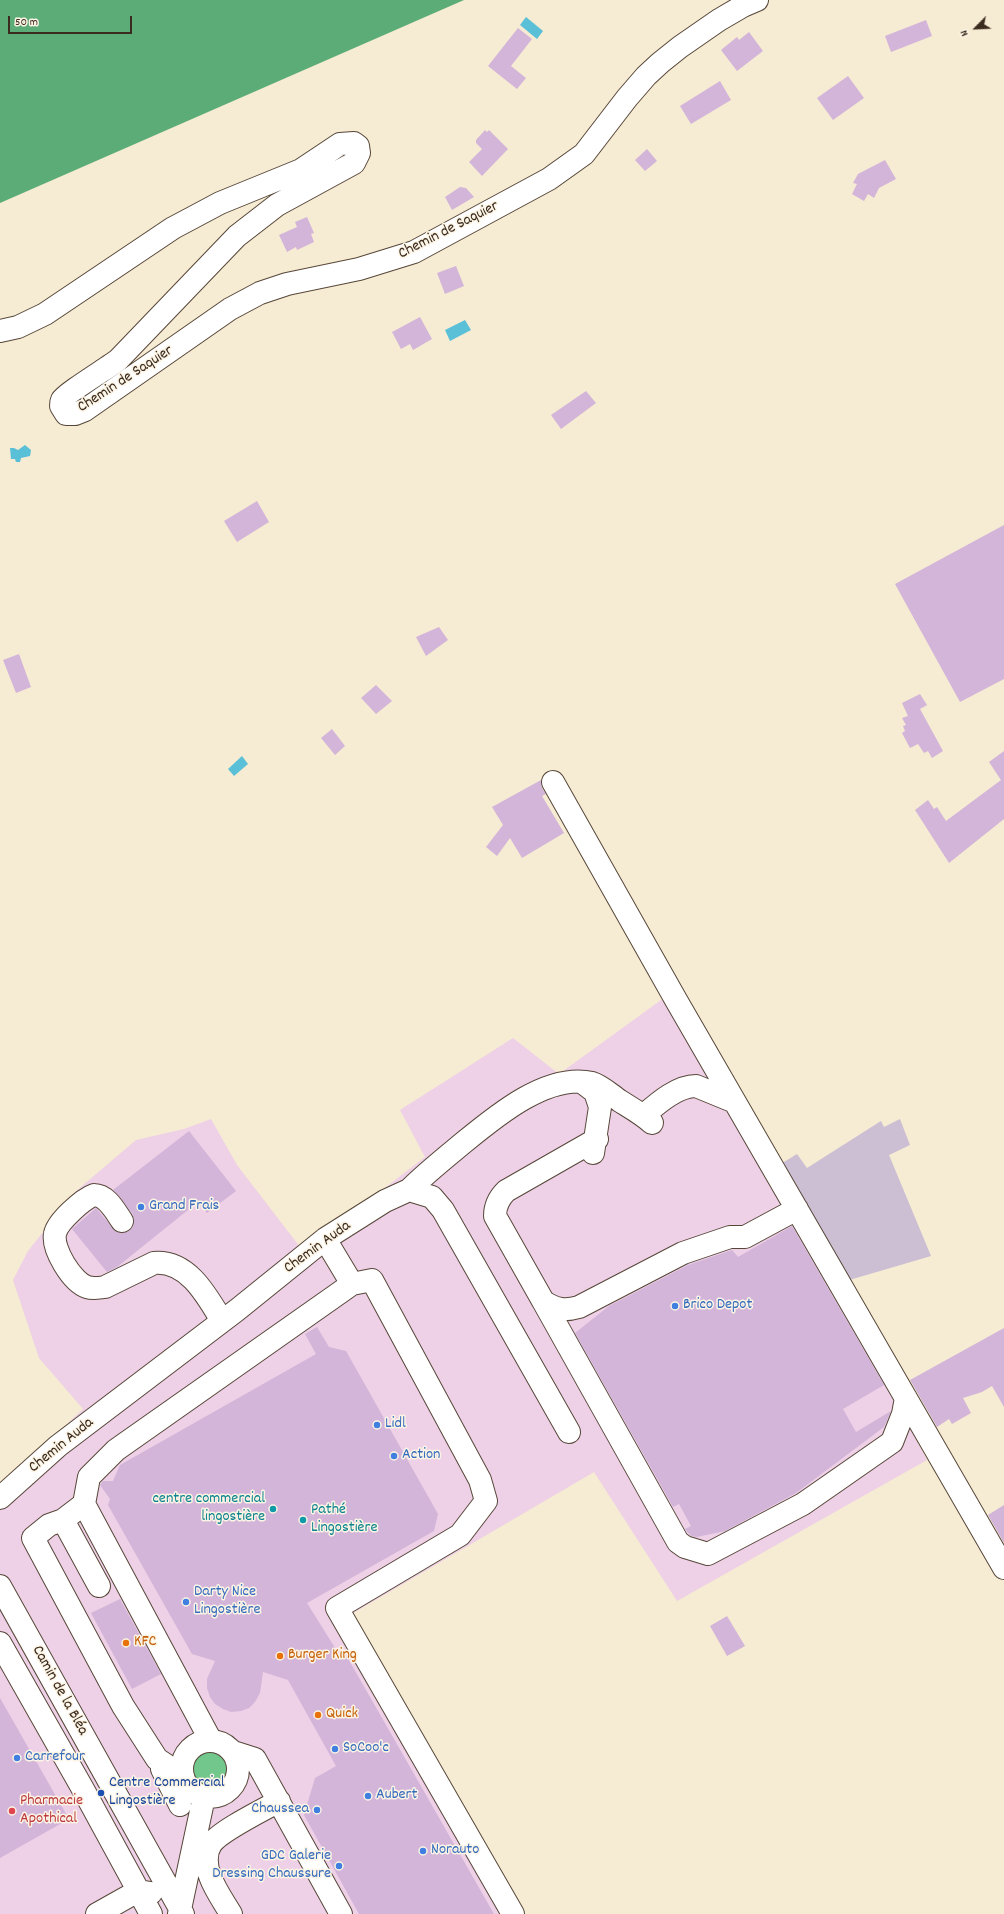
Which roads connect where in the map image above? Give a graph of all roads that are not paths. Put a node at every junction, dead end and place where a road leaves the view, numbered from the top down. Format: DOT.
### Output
graph roads {
  1 [pos="757,0"];
  2 [pos="0,330"];
  3 [pos="552,782"];
  4 [pos="582,1082"];
  5 [pos="735,1102"];
  6 [pos="409,1190"];
  7 [pos="797,1209"];
  8 [pos="122,1221"];
  9 [pos="325,1239"];
  10 [pos="352,1284"];
  11 [pos="543,1301"];
  12 [pos="222,1321"];
  13 [pos="906,1398"];
  14 [pos="569,1432"];
  15 [pos="0,1498"];
  16 [pos="84,1504"];
  17 [pos="63,1520"];
  18 [pos="1004,1568"];
  19 [pos="0,1586"];
  20 [pos="99,1586"];
  21 [pos="0,1643"];
  22 [pos="211,1741"];
  23 [pos="233,1752"];
  24 [pos="157,1759"];
  25 [pos="182,1769"];
  26 [pos="204,1797"];
  27 [pos="279,1801"];
  28 [pos="180,1805"];
  29 [pos="138,1891"];
  30 [pos="179,1909"];
  31 [pos="97,1914"];
  32 [pos="151,1914"];
  33 [pos="231,1914"];
  34 [pos="340,1914"];
  35 [pos="512,1914"];
  1 -- 2 [label="street, Chemin de Saquier"];
  3 -- 5 [label="street"];
  4 -- 5 [label="street"];
  4 -- 6 [label="street, Chemin Auda"];
  4 -- 11 [label="street"];
  5 -- 7 [label="street"];
  6 -- 9 [label="street, Chemin Auda"];
  6 -- 14 [label="street"];
  7 -- 11 [label="street"];
  7 -- 13 [label="street"];
  8 -- 12 [label="street"];
  9 -- 10 [label="street"];
  9 -- 12 [label="street, Chemin Auda"];
  10 -- 16 [label="street"];
  10 -- 35 [label="street"];
  11 -- 13 [label="street"];
  12 -- 15 [label="street, Chemin Auda"];
  13 -- 18 [label="street"];
  16 -- 17 [label="street"];
  16 -- 22 [label="street"];
  17 -- 20 [label="street"];
  17 -- 24 [label="street"];
  19 -- 30 [label="street, Camin de la Bléa"];
  21 -- 29 [label="street, Camin de la Bléa"];
  22 -- 23 [label="street"];
  22 -- 25 [label="street"];
  23 -- 26 [label="street"];
  23 -- 27 [label="street"];
  24 -- 25 [label="street"];
  24 -- 28 [label="street"];
  25 -- 26 [label="street"];
  26 -- 30 [label="street"];
  27 -- 33 [label="street"];
  27 -- 34 [label="street"];
  29 -- 30 [label="street"];
  29 -- 31 [label="street"];
  29 -- 32 [label="street, Camin de la Bléa"];
}
